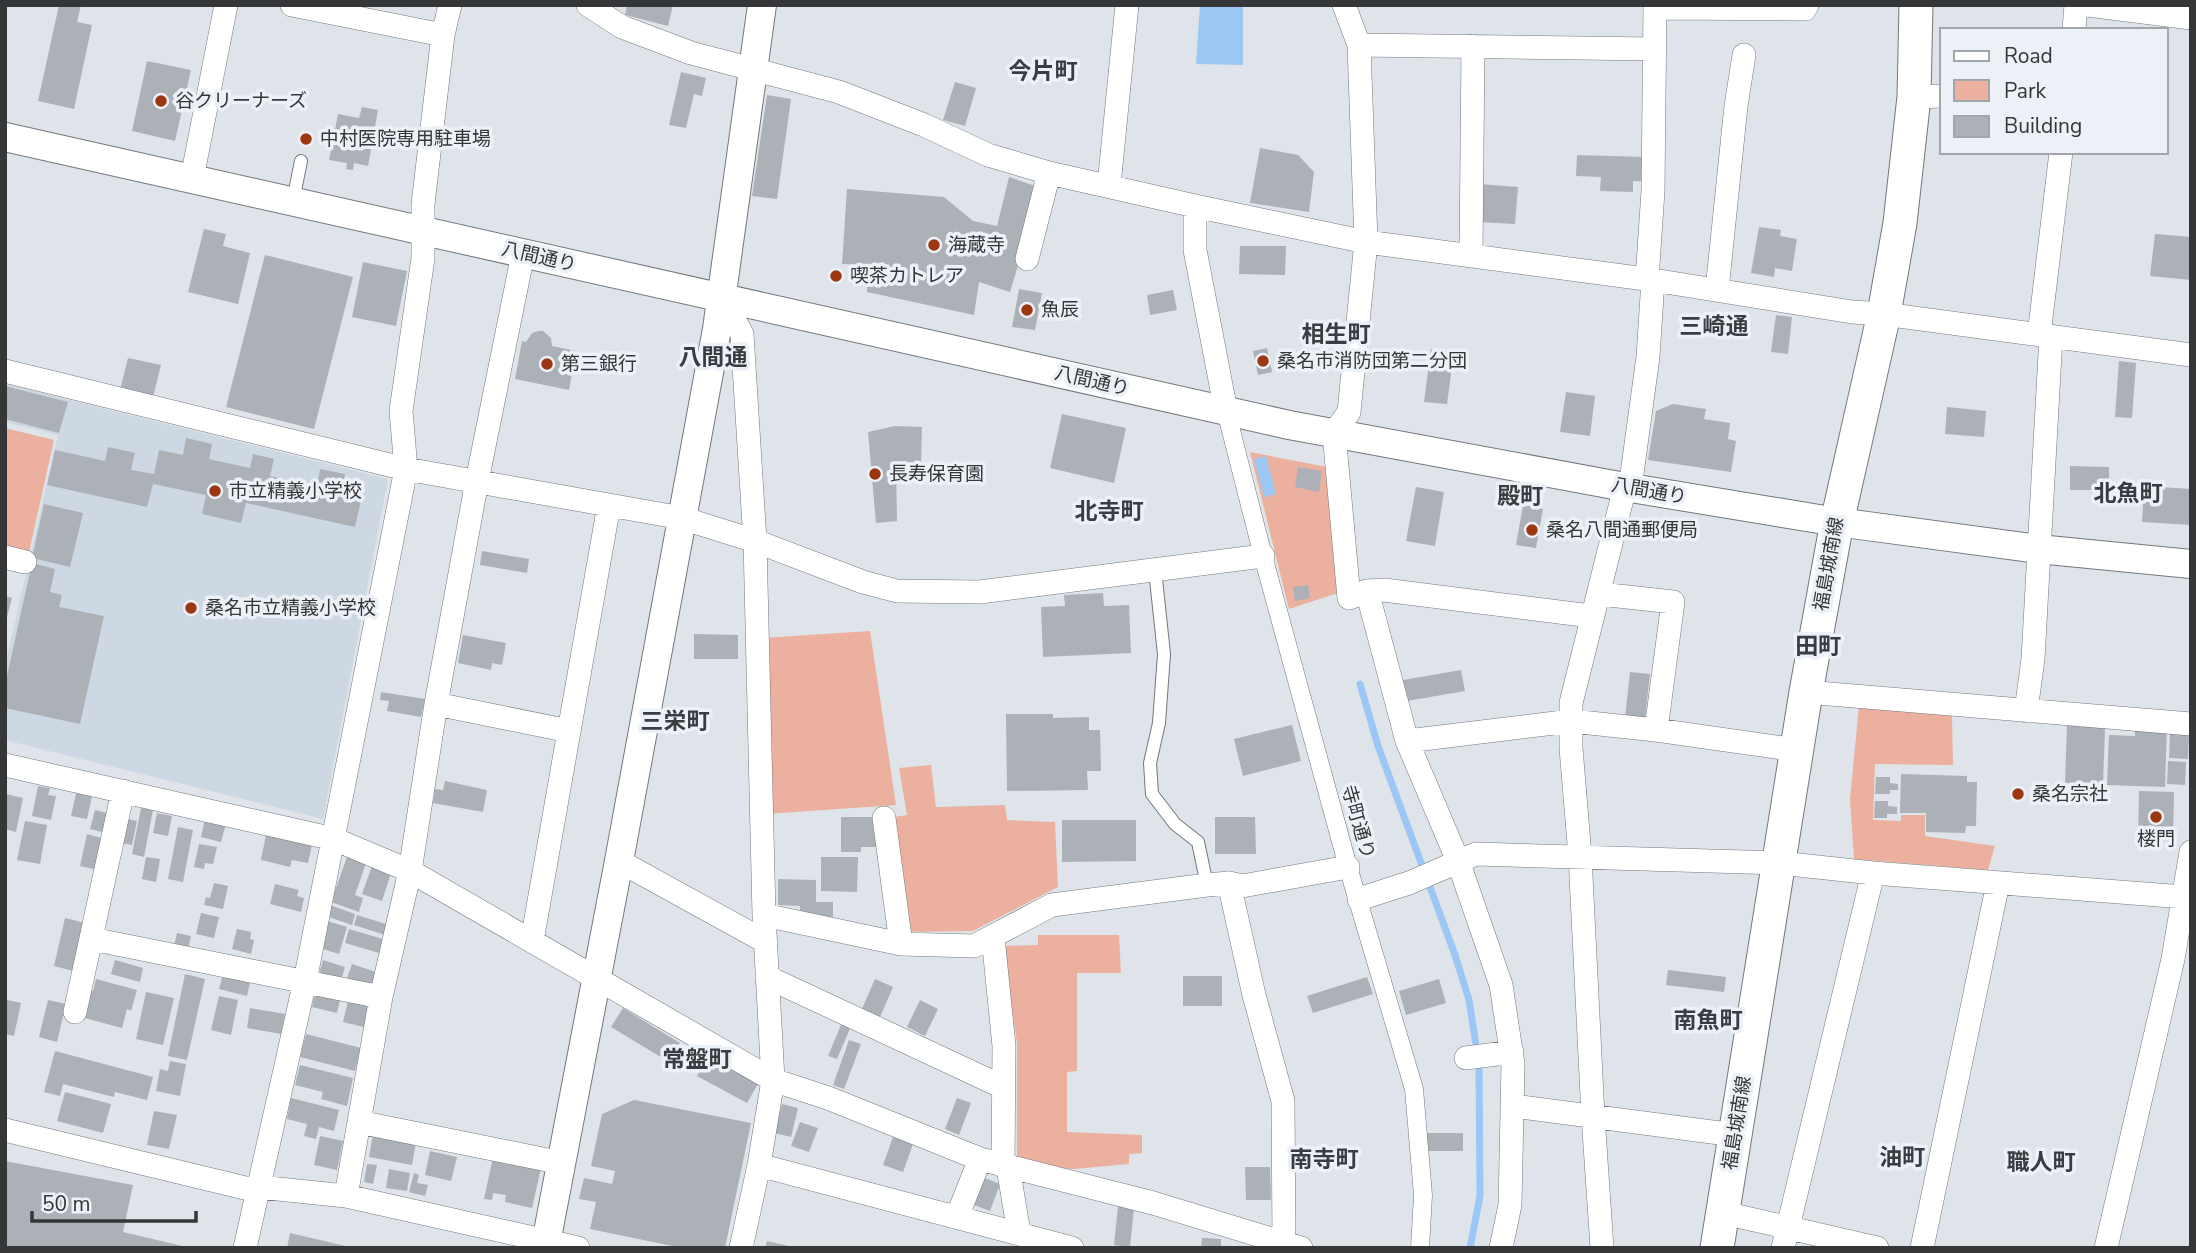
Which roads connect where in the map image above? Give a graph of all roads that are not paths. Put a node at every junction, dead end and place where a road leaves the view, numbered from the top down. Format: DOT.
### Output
graph roads {
  1 [pos="226,5"];
  2 [pos="292,5"];
  3 [pos="450,5"];
  4 [pos="588,5"];
  5 [pos="762,5"];
  6 [pos="1128,5"];
  7 [pos="1344,5"];
  8 [pos="1807,5"];
  9 [pos="1916,5"];
  10 [pos="2076,5"];
  11 [pos="2088,5"];
  12 [pos="1655,6"];
  13 [pos="2191,18"];
  14 [pos="2074,28"];
  15 [pos="443,35"];
  16 [pos="1359,45"];
  17 [pos="1473,47"];
  18 [pos="1654,49"];
  19 [pos="1744,55"];
  20 [pos="752,70"];
  21 [pos="1928,96"];
  22 [pos="5,137"];
  23 [pos="2062,154"];
  24 [pos="301,161"];
  25 [pos="1049,173"];
  26 [pos="192,178"];
  27 [pos="1109,185"];
  28 [pos="293,201"];
  29 [pos="1195,206"];
  30 [pos="421,230"];
  31 [pos="1366,242"];
  32 [pos="523,254"];
  33 [pos="1471,255"];
  34 [pos="1027,260"];
  35 [pos="1650,280"];
  36 [pos="1717,290"];
  37 [pos="722,298"];
  38 [pos="1884,314"];
  39 [pos="2045,335"];
  40 [pos="2191,355"];
  41 [pos="5,371"];
  42 [pos="1226,411"];
  43 [pos="1334,433"];
  44 [pos="406,469"];
  45 [pos="477,481"];
  46 [pos="1628,488"];
  47 [pos="609,505"];
  48 [pos="682,519"];
  49 [pos="1837,522"];
  50 [pos="755,541"];
  51 [pos="2038,549"];
  52 [pos="1263,556"];
  53 [pos="2191,564"];
  54 [pos="1155,570"];
  55 [pos="1367,591"];
  56 [pos="1600,594"];
  57 [pos="1591,616"];
  58 [pos="1806,692"];
  59 [pos="436,704"];
  60 [pos="2026,711"];
  61 [pos="1571,721"];
  62 [pos="2191,724"];
  63 [pos="1656,730"];
  64 [pos="569,731"];
  65 [pos="1407,741"];
  66 [pos="1797,750"];
  67 [pos="5,765"];
  68 [pos="123,791"];
  69 [pos="884,818"];
  70 [pos="334,839"];
  71 [pos="2191,852"];
  72 [pos="1580,856"];
  73 [pos="619,862"];
  74 [pos="1780,863"];
  75 [pos="1453,864"];
  76 [pos="1348,867"];
  77 [pos="410,871"];
  78 [pos="1873,873"];
  79 [pos="1998,883"];
  80 [pos="1218,884"];
  81 [pos="2184,897"];
  82 [pos="1359,900"];
  83 [pos="764,915"];
  84 [pos="993,937"];
  85 [pos="92,939"];
  86 [pos="532,941"];
  87 [pos="766,942"];
  88 [pos="901,944"];
  89 [pos="767,977"];
  90 [pos="597,980"];
  91 [pos="305,981"];
  92 [pos="382,997"];
  93 [pos="75,1012"];
  94 [pos="1512,1052"];
  95 [pos="1476,1057"];
  96 [pos="773,1080"];
  97 [pos="1003,1087"];
  98 [pos="1513,1105"];
  99 [pos="1593,1116"];
  100 [pos="359,1122"];
  101 [pos="5,1130"];
  102 [pos="1735,1135"];
  103 [pos="980,1159"];
  104 [pos="562,1163"];
  105 [pos="759,1165"];
  106 [pos="1006,1167"];
  107 [pos="259,1187"];
  108 [pos="346,1196"];
  109 [pos="1724,1213"];
  110 [pos="957,1217"];
  111 [pos="1785,1237"];
  112 [pos="1012,1238"];
  113 [pos="546,1244"];
  114 [pos="1293,1245"];
  115 [pos="246,1248"];
  116 [pos="578,1248"];
  117 [pos="741,1248"];
  118 [pos="1072,1248"];
  119 [pos="1420,1248"];
  120 [pos="1501,1248"];
  121 [pos="1602,1248"];
  122 [pos="1717,1248"];
  123 [pos="1877,1248"];
  124 [pos="1922,1248"];
  125 [pos="2106,1248"];
  1 -- 26 [label="street"];
  2 -- 15 [label="street"];
  3 -- 15 [label="street"];
  4 -- 20 [label="street"];
  5 -- 20 [label="street"];
  6 -- 27 [label="street"];
  7 -- 16 [label="street"];
  8 -- 12 [label="street"];
  9 -- 21 [label="main road, 福島城南線"];
  10 -- 14 [label="street"];
  11 -- 13 [label="street"];
  12 -- 18 [label="street"];
  15 -- 30 [label="street"];
  16 -- 17 [label="street"];
  16 -- 31 [label="street"];
  17 -- 18 [label="street"];
  17 -- 33 [label="street"];
  18 -- 35 [label="street"];
  19 -- 36 [label="street"];
  20 -- 25 [label="street"];
  20 -- 37 [label="street"];
  21 -- 38 [label="main road, 福島城南線"];
  22 -- 26 [label="street, 八間通り"];
  23 -- 39 [label="street"];
  24 -- 28 [label="lane"];
  25 -- 27 [label="street"];
  25 -- 34 [label="street"];
  26 -- 28 [label="street, 八間通り"];
  27 -- 29 [label="street"];
  28 -- 30 [label="street, 八間通り"];
  29 -- 31 [label="street"];
  29 -- 42 [label="street"];
  30 -- 32 [label="street, 八間通り"];
  30 -- 44 [label="street"];
  31 -- 33 [label="street"];
  31 -- 43 [label="street"];
  32 -- 37 [label="street, 八間通り"];
  32 -- 45 [label="street"];
  33 -- 35 [label="street"];
  35 -- 36 [label="street"];
  35 -- 46 [label="street"];
  36 -- 38 [label="street"];
  37 -- 42 [label="street, 八間通り"];
  37 -- 48 [label="street"];
  37 -- 50 [label="street"];
  38 -- 39 [label="street"];
  38 -- 49 [label="main road, 福島城南線"];
  39 -- 40 [label="street"];
  39 -- 51 [label="street"];
  41 -- 44 [label="street"];
  42 -- 43 [label="street, 八間通り"];
  42 -- 52 [label="street, 寺町通り"];
  43 -- 46 [label="street, 八間通り"];
  43 -- 55 [label="street"];
  44 -- 45 [label="street"];
  44 -- 70 [label="street"];
  45 -- 47 [label="street"];
  45 -- 59 [label="street"];
  46 -- 49 [label="street, 八間通り"];
  46 -- 56 [label="street"];
  47 -- 48 [label="street"];
  47 -- 64 [label="street"];
  48 -- 50 [label="street"];
  48 -- 73 [label="street"];
  49 -- 51 [label="street, 八間通り"];
  49 -- 58 [label="main road, 福島城南線"];
  50 -- 54 [label="street"];
  50 -- 83 [label="street"];
  51 -- 53 [label="street, 八間通り"];
  51 -- 60 [label="street"];
  52 -- 54 [label="street"];
  52 -- 76 [label="street, 寺町通り"];
  54 -- 80 [label="lane"];
  55 -- 57 [label="street"];
  55 -- 65 [label="street"];
  56 -- 57 [label="street"];
  56 -- 63 [label="street"];
  57 -- 61 [label="street"];
  58 -- 60 [label="street"];
  58 -- 66 [label="main road, 福島城南線"];
  59 -- 64 [label="street"];
  59 -- 77 [label="street"];
  60 -- 62 [label="street"];
  61 -- 63 [label="street"];
  61 -- 65 [label="street"];
  61 -- 72 [label="street"];
  63 -- 66 [label="street"];
  64 -- 86 [label="street"];
  65 -- 75 [label="street"];
  66 -- 74 [label="main road, 福島城南線"];
  67 -- 68 [label="street"];
  68 -- 70 [label="street"];
  68 -- 85 [label="street"];
  69 -- 88 [label="street"];
  70 -- 77 [label="street"];
  70 -- 91 [label="street"];
  71 -- 81 [label="street"];
  72 -- 74 [label="street"];
  72 -- 75 [label="street"];
  72 -- 99 [label="street"];
  73 -- 87 [label="street"];
  73 -- 90 [label="street"];
  74 -- 78 [label="street"];
  74 -- 102 [label="main road, 福島城南線"];
  75 -- 82 [label="street"];
  75 -- 94 [label="street"];
  76 -- 80 [label="street"];
  76 -- 82 [label="street, 寺町通り"];
  77 -- 86 [label="street"];
  77 -- 92 [label="street"];
  78 -- 79 [label="street"];
  78 -- 111 [label="street"];
  79 -- 81 [label="street"];
  79 -- 124 [label="street"];
  80 -- 84 [label="street"];
  80 -- 114 [label="street"];
  81 -- 125 [label="street"];
  82 -- 119 [label="street, 寺町通り"];
  83 -- 87 [label="street"];
  83 -- 88 [label="street"];
  84 -- 88 [label="street"];
  84 -- 97 [label="street"];
  85 -- 91 [label="street"];
  85 -- 93 [label="street"];
  86 -- 90 [label="street"];
  87 -- 89 [label="street"];
  89 -- 96 [label="street"];
  89 -- 97 [label="street"];
  90 -- 96 [label="street"];
  90 -- 104 [label="street"];
  91 -- 92 [label="street"];
  91 -- 107 [label="street"];
  92 -- 100 [label="street"];
  94 -- 95 [label="street"];
  94 -- 98 [label="street"];
  96 -- 103 [label="street"];
  96 -- 105 [label="street"];
  97 -- 106 [label="street"];
  98 -- 99 [label="street"];
  98 -- 120 [label="street"];
  99 -- 102 [label="street"];
  99 -- 121 [label="street"];
  100 -- 104 [label="street"];
  100 -- 108 [label="street"];
  101 -- 107 [label="street"];
  102 -- 109 [label="main road, 福島城南線"];
  103 -- 106 [label="street"];
  103 -- 110 [label="street"];
  104 -- 113 [label="street"];
  105 -- 110 [label="street"];
  105 -- 117 [label="street"];
  106 -- 112 [label="street"];
  106 -- 114 [label="street"];
  107 -- 108 [label="street"];
  107 -- 115 [label="street"];
  108 -- 113 [label="street"];
  109 -- 111 [label="street"];
  109 -- 122 [label="main road, 福島城南線"];
  110 -- 112 [label="street"];
  111 -- 123 [label="street"];
  112 -- 118 [label="street"];
  113 -- 116 [label="street"];
}
